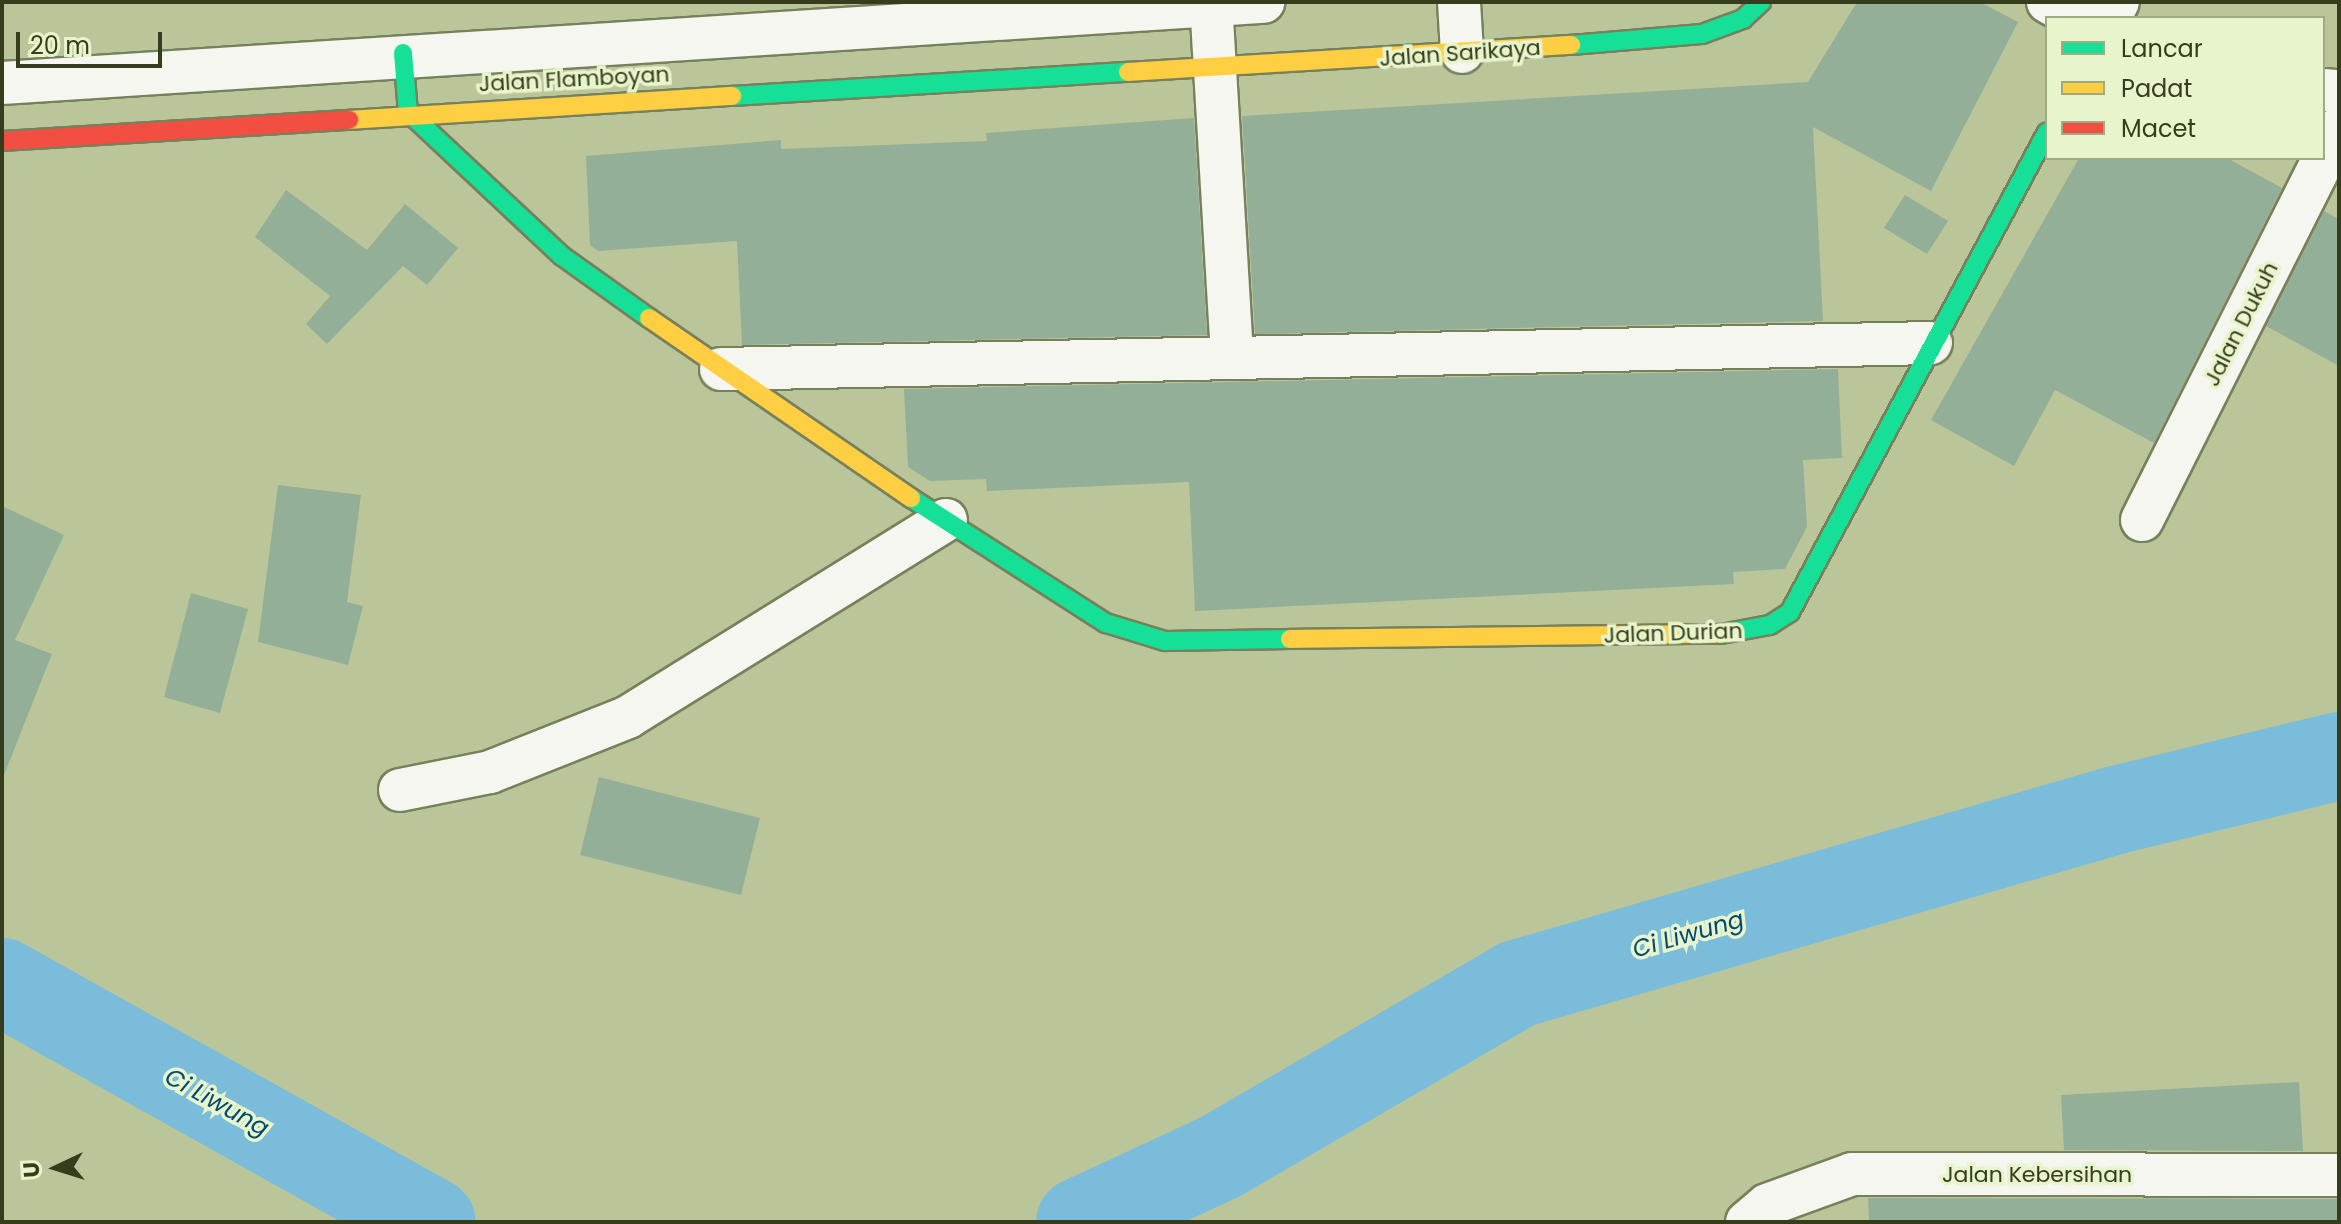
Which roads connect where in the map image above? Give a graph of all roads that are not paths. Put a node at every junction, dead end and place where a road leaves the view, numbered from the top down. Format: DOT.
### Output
graph roads {
  1 [pos="1263,2"];
  2 [pos="1459,2"];
  3 [pos="1761,2"];
  4 [pos="2048,2"];
  5 [pos="1211,4"];
  6 [pos="2073,16"];
  7 [pos="1462,52"];
  8 [pos="403,53"];
  9 [pos="1215,71"];
  10 [pos="1149,74"];
  11 [pos="2,83"];
  12 [pos="408,112"];
  13 [pos="2339,128"];
  14 [pos="2045,136"];
  15 [pos="2,141"];
  16 [pos="2325,156"];
  17 [pos="2323,160"];
  18 [pos="1931,343"];
  19 [pos="1232,353"];
  20 [pos="721,369"];
  21 [pos="946,520"];
  22 [pos="2142,520"];
  23 [pos="400,790"];
  24 [pos="2339,1175"];
  25 [pos="1747,1222"];
  1 -- 5 [label="street"];
  2 -- 7 [label="street"];
  3 -- 7 [label="street, Jalan Sarikaya"];
  4 -- 6 [label="street"];
  5 -- 8 [label="street"];
  5 -- 9 [label="street"];
  7 -- 9 [label="street, Jalan Sarikaya"];
  8 -- 11 [label="street"];
  8 -- 12 [label="street"];
  9 -- 10 [label="street, Jalan Sarikaya"];
  9 -- 19 [label="street"];
  10 -- 12 [label="street, Jalan Flamboyan"];
  12 -- 15 [label="street, Jalan Flamboyan"];
  12 -- 20 [label="street, Jalan Durian"];
  13 -- 16 [label="street, Jalan Dukuh"];
  14 -- 18 [label="street, Jalan Durian"];
  17 -- 22 [label="street, Jalan Dukuh"];
  18 -- 19 [label="street"];
  18 -- 21 [label="street, Jalan Durian"];
  19 -- 20 [label="street"];
  20 -- 21 [label="street, Jalan Durian"];
  21 -- 23 [label="street"];
  24 -- 25 [label="street, Jalan Kebersihan"];
}
